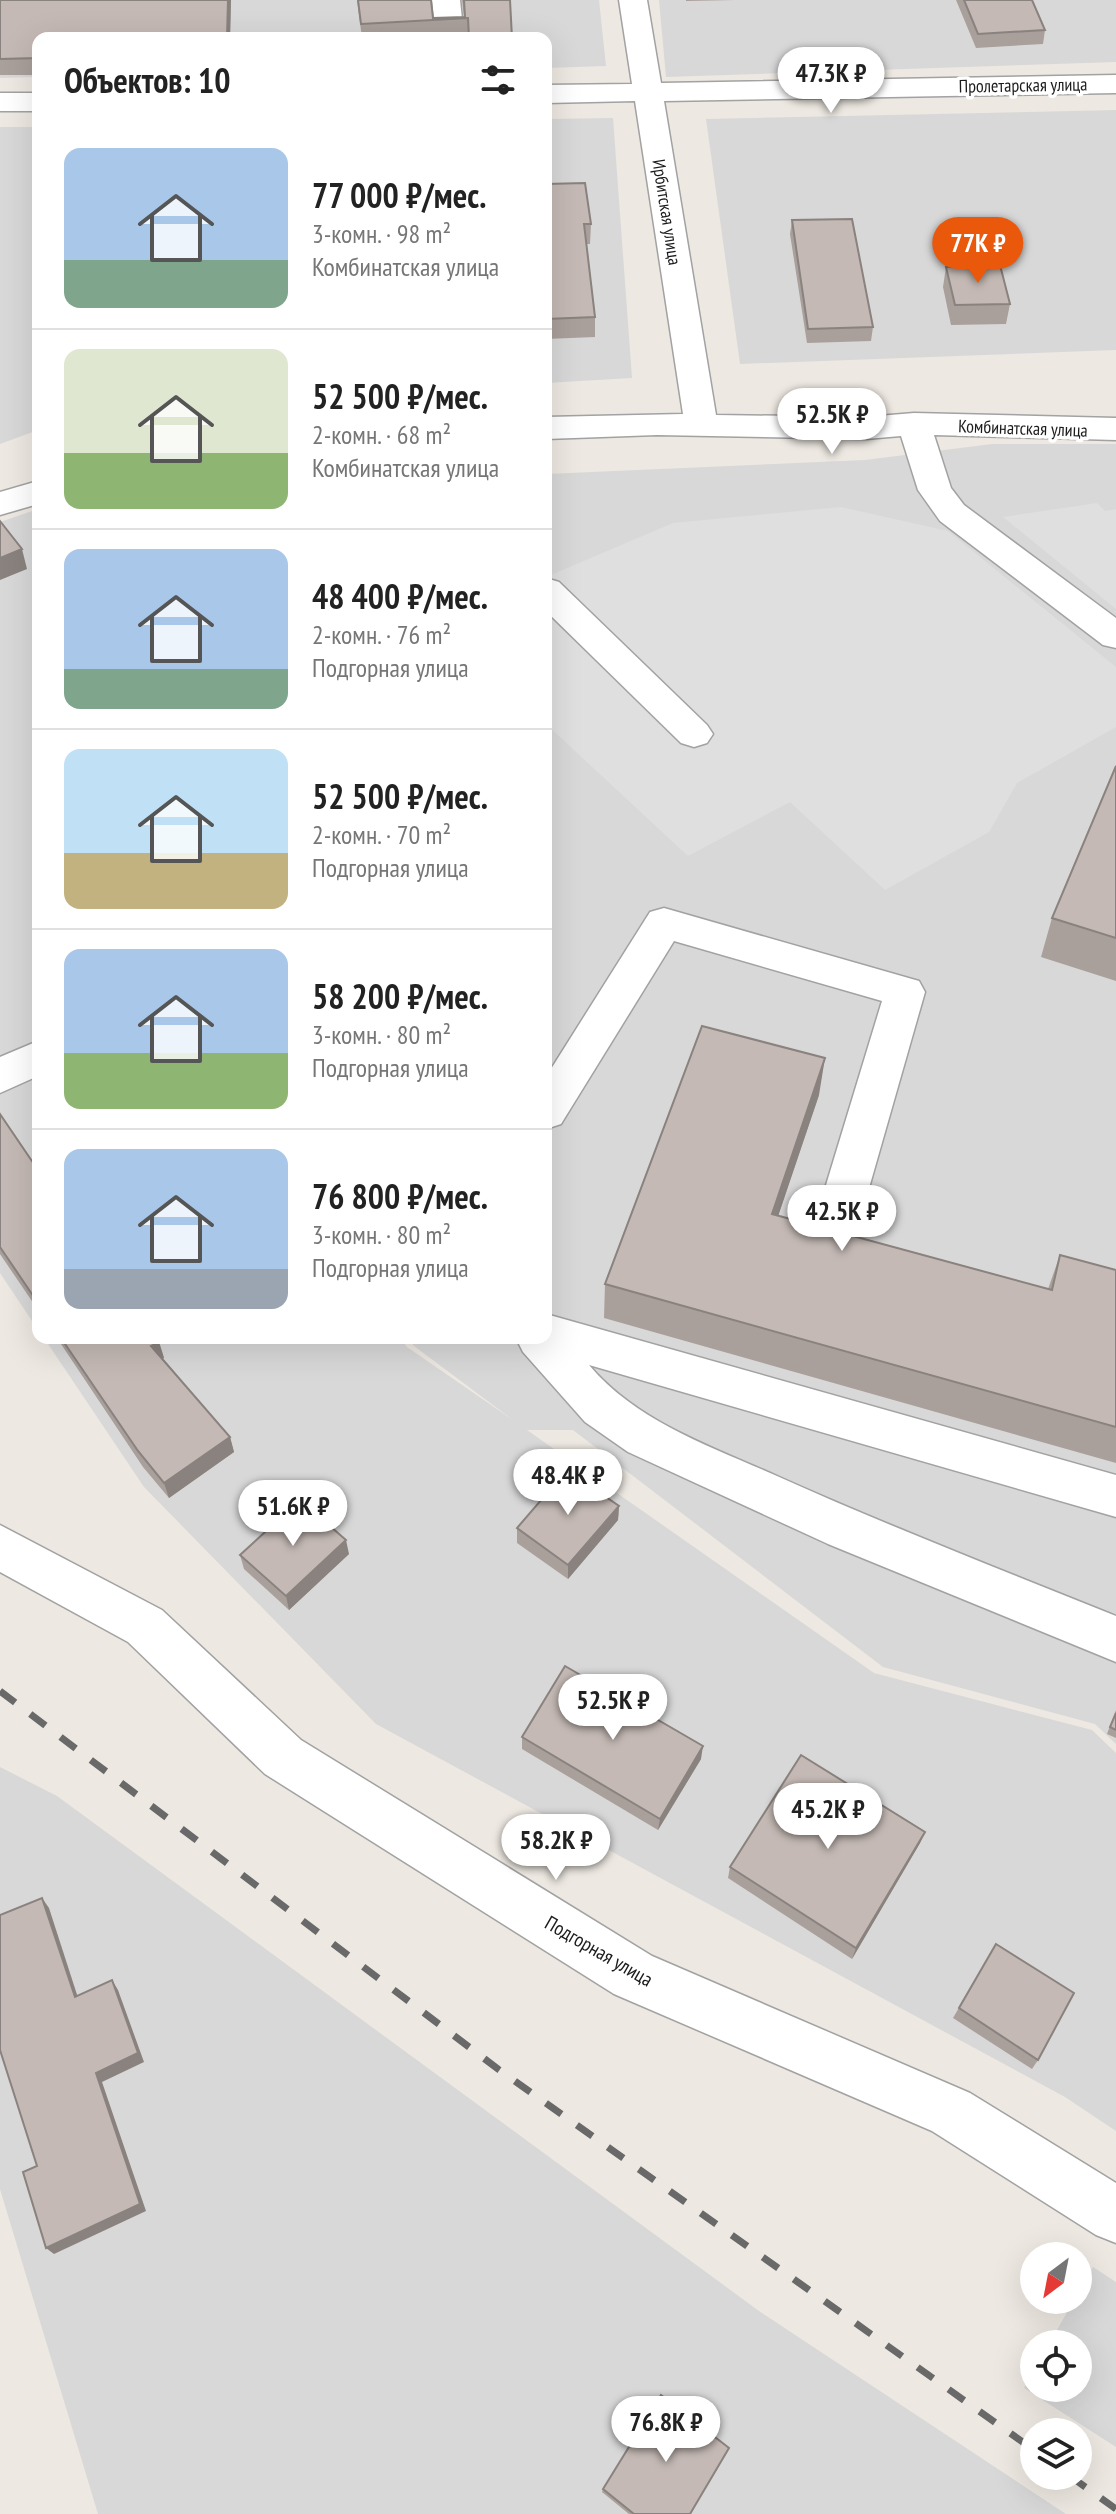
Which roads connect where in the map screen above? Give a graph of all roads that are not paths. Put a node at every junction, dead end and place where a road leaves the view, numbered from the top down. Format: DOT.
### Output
graph roads {
  1 [pos="446,0"];
  2 [pos="633,0"];
  3 [pos="449,32"];
  4 [pos="1116,84"];
  5 [pos="648,92"];
  6 [pos="552,94"];
  7 [pos="0,102"];
  8 [pos="32,102"];
  9 [pos="701,424"];
  10 [pos="914,424"];
  11 [pos="552,428"];
  12 [pos="1116,429"];
  13 [pos="32,494"];
  14 [pos="0,504"];
  15 [pos="552,596"];
  16 [pos="1116,636"];
  17 [pos="694,734"];
  18 [pos="32,1060"];
  19 [pos="0,1076"];
  20 [pos="552,1102"];
  21 [pos="845,1195"];
  22 [pos="552,1335"];
  23 [pos="544,1344"];
  24 [pos="1116,1496"];
  25 [pos="0,1547"];
  26 [pos="1116,1639"];
  27 [pos="1116,2215"];
  1 -- 3 [label="street"];
  2 -- 5 [label="street, Ирбитская улица"];
  4 -- 5 [label="street, Пролетарская улица"];
  5 -- 6 [label="street, Пролетарская улица"];
  5 -- 9 [label="street, Ирбитская улица"];
  7 -- 8 [label="street"];
  9 -- 10 [label="street, Комбинатская улица"];
  9 -- 11 [label="street, Комбинатская улица"];
  10 -- 12 [label="street, Комбинатская улица"];
  10 -- 16 [label="street"];
  13 -- 14 [label="street"];
  15 -- 17 [label="street"];
  18 -- 19 [label="street"];
  20 -- 21 [label="street"];
  22 -- 24 [label="street"];
  23 -- 26 [label="street"];
  25 -- 27 [label="street, Подгорная улица"];
}
